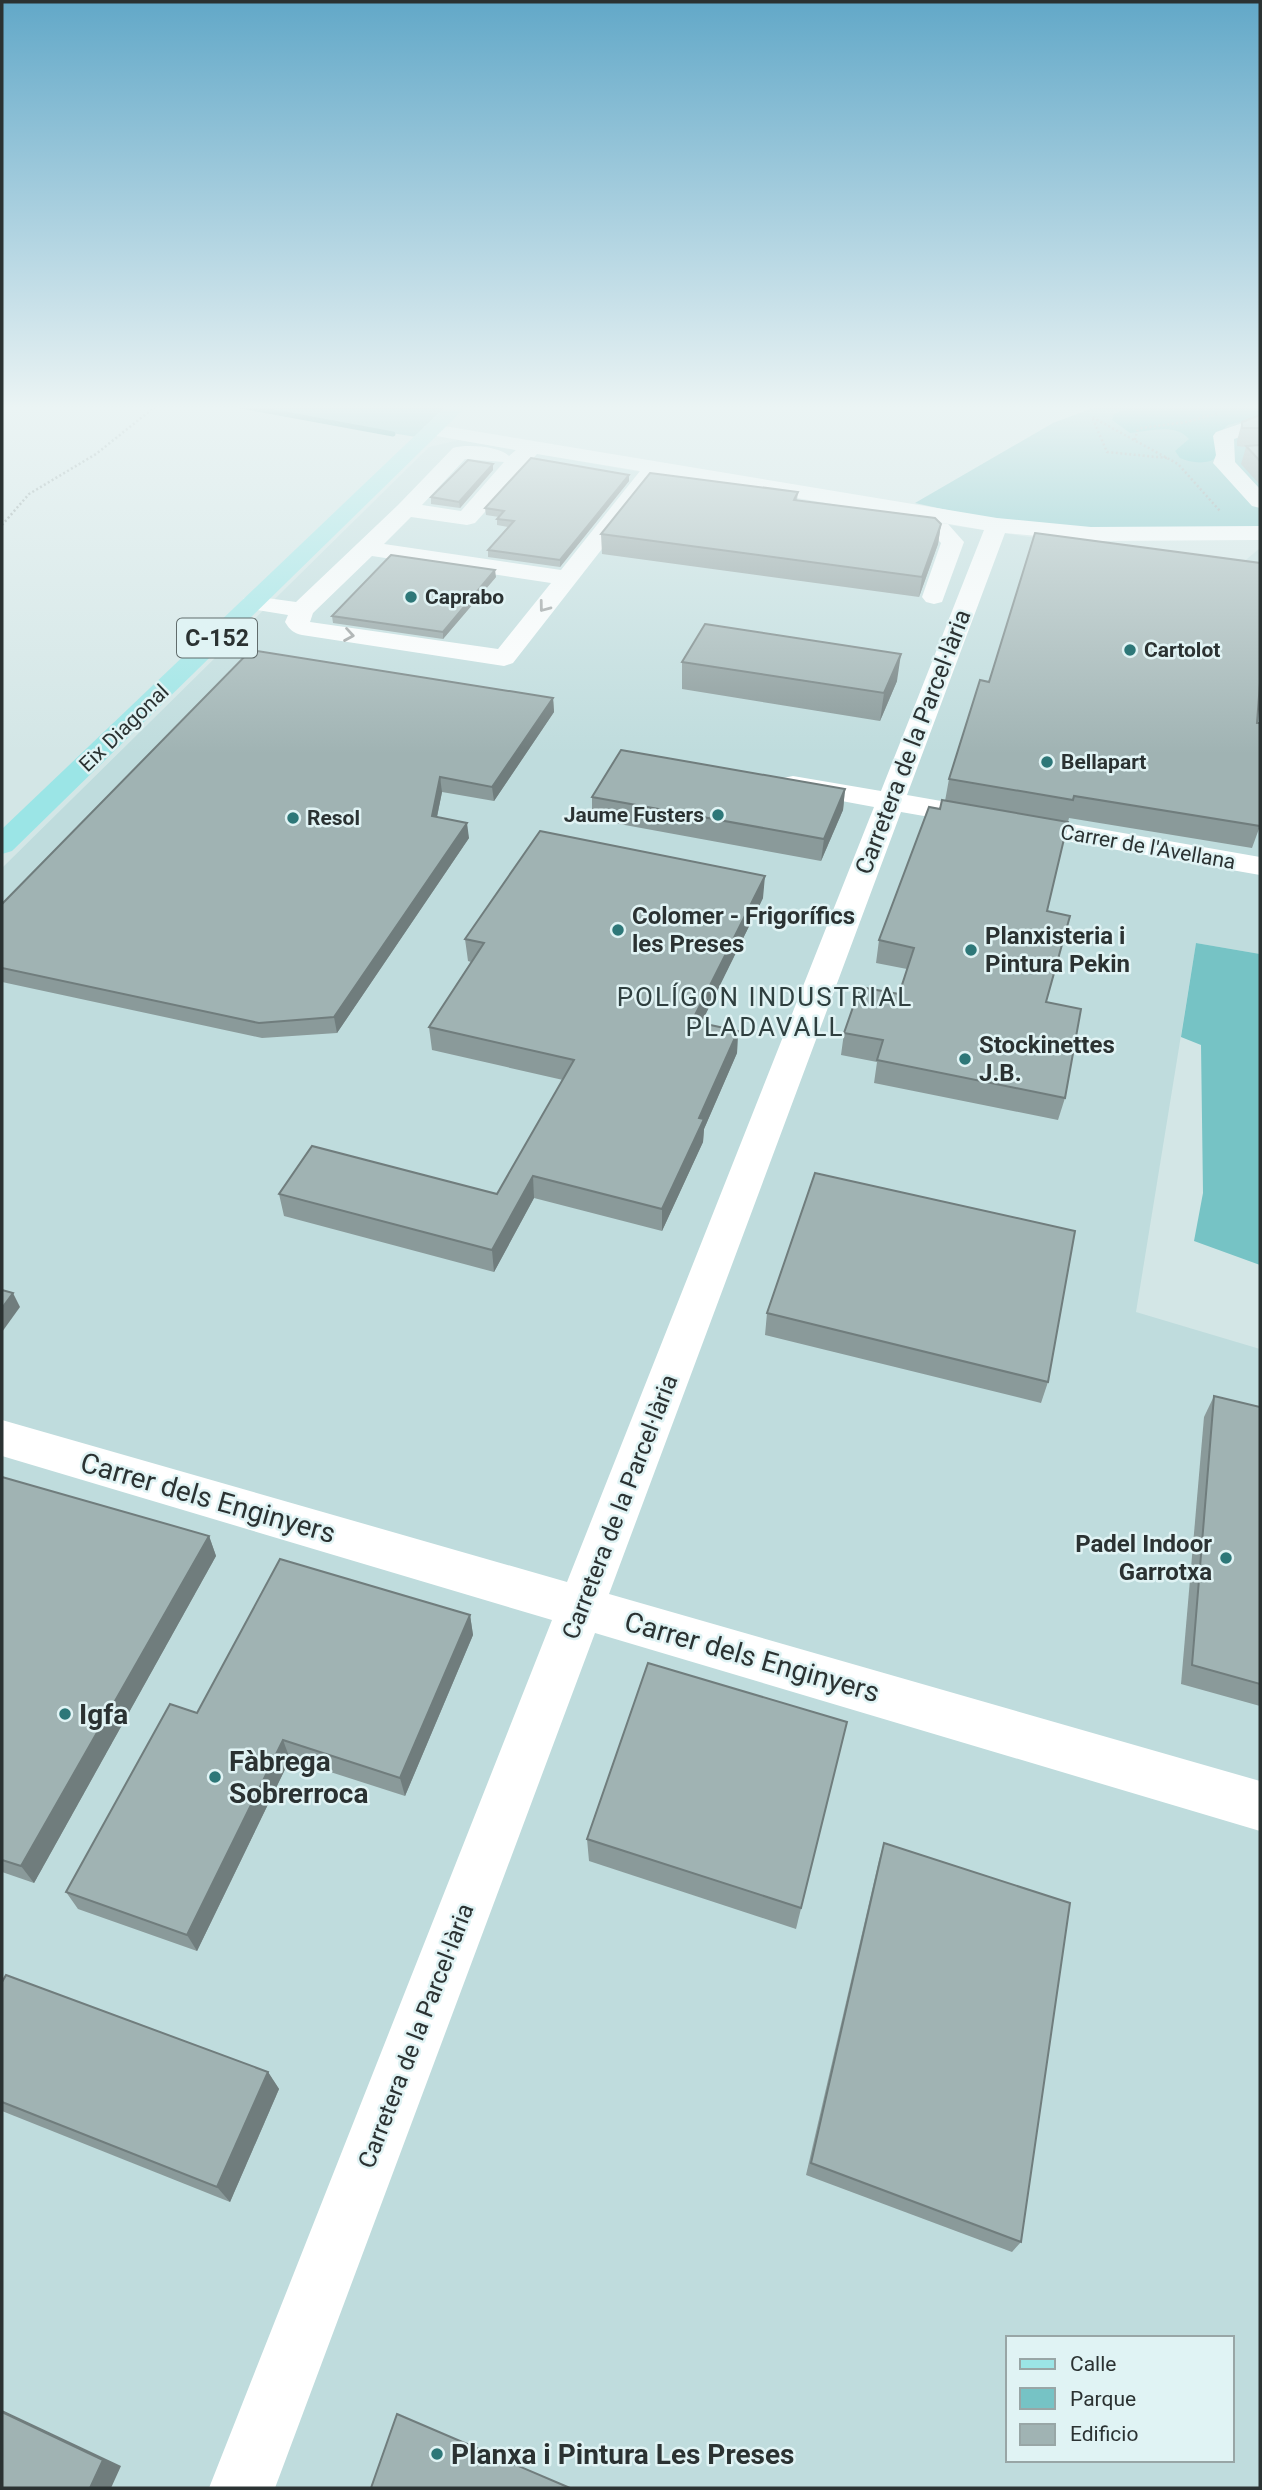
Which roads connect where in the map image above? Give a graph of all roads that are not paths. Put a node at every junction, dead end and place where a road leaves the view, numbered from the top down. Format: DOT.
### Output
graph roads {
  1 [pos="337,522"];
  2 [pos="393,522"];
  3 [pos="452,522"];
  4 [pos="483,522"];
  5 [pos="620,522"];
  6 [pos="901,522"];
  7 [pos="976,522"];
  8 [pos="997,525"];
  9 [pos="478,529"];
  10 [pos="1253,530"];
  11 [pos="1134,535"];
  12 [pos="365,548"];
  13 [pos="1234,556"];
  14 [pos="459,562"];
  15 [pos="566,578"];
  16 [pos="934,597"];
  17 [pos="253,603"];
  18 [pos="302,610"];
  19 [pos="770,780"];
  20 [pos="890,803"];
  21 [pos="2,845"];
  22 [pos="1260,866"];
  23 [pos="2,1438"];
  24 [pos="581,1607"];
  25 [pos="1260,1806"];
  26 [pos="242,2488"];
  1 -- 17 [label="main road, Eix Diagonal / C-152"];
  2 -- 12 [label="street"];
  3 -- 9 [label="street"];
  4 -- 9 [label="street"];
  5 -- 15 [label="street"];
  6 -- 16 [label="street"];
  7 -- 8 [label="street"];
  8 -- 11 [label="street"];
  8 -- 20 [label="street, Carretera de la Parcel·lària"];
  9 -- 14 [label="street"];
  10 -- 11 [label="street"];
  11 -- 13 [label="street"];
  12 -- 14 [label="street"];
  12 -- 18 [label="street"];
  14 -- 15 [label="street"];
  15 -- 18 [label="street"];
  17 -- 18 [label="street"];
  17 -- 21 [label="main road, Eix Diagonal / C-152"];
  19 -- 20 [label="street, Carrer de l'Avellana"];
  20 -- 22 [label="street, Carrer de l'Avellana"];
  20 -- 24 [label="street, Carretera de la Parcel·lària"];
  23 -- 24 [label="street, Carrer dels Enginyers"];
  24 -- 25 [label="street, Carrer dels Enginyers"];
  24 -- 26 [label="street, Carretera de la Parcel·lària"];
}
